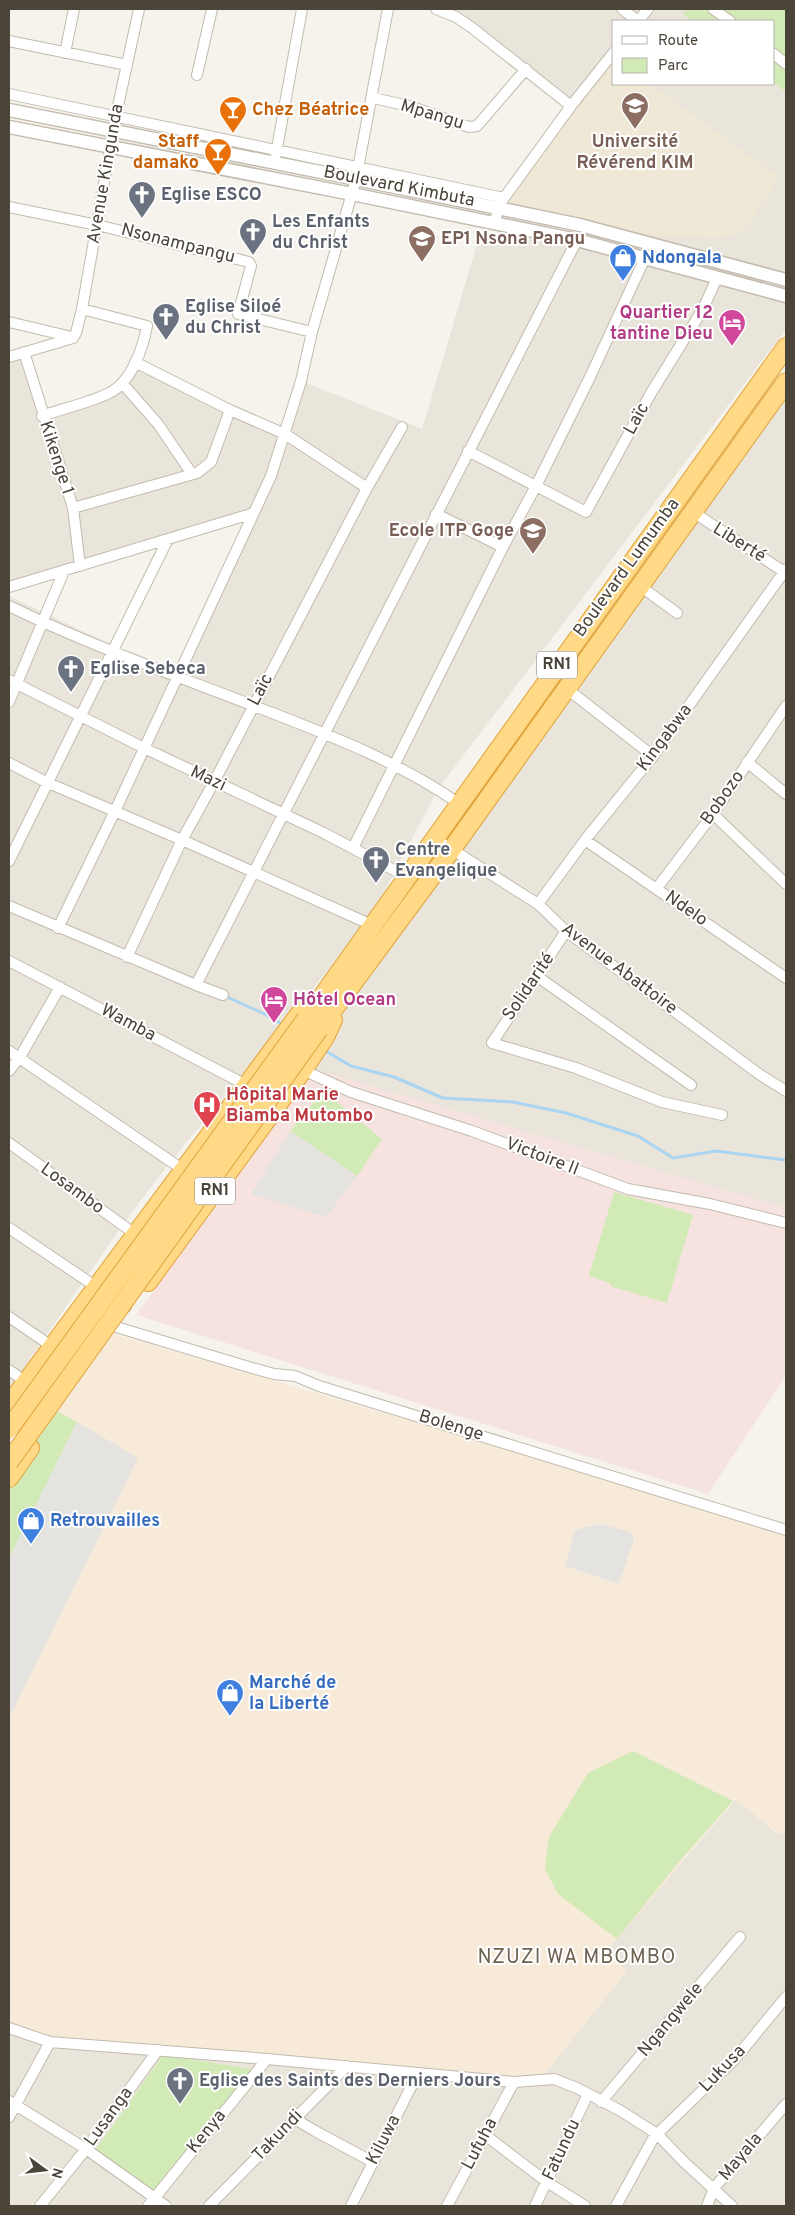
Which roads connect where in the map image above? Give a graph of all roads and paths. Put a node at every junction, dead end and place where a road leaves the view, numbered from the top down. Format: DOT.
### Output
graph roads {
  1 [pos="74,9"];
  2 [pos="139,9"];
  3 [pos="212,9"];
  4 [pos="302,9"];
  5 [pos="388,9"];
  6 [pos="622,9"];
  7 [pos="648,9"];
  8 [pos="713,9"];
  9 [pos="443,10"];
  10 [pos="637,20"];
  11 [pos="639,20"];
  12 [pos="729,20"];
  13 [pos="9,42"];
  14 [pos="65,53"];
  15 [pos="612,55"];
  16 [pos="775,55"];
  17 [pos="786,64"];
  18 [pos="128,65"];
  19 [pos="526,69"];
  20 [pos="197,75"];
  21 [pos="9,94"];
  22 [pos="373,98"];
  23 [pos="571,106"];
  24 [pos="9,110"];
  25 [pos="116,115"];
  26 [pos="9,127"];
  27 [pos="114,130"];
  28 [pos="111,148"];
  29 [pos="277,149"];
  30 [pos="275,162"];
  31 [pos="355,181"];
  32 [pos="501,203"];
  33 [pos="9,207"];
  34 [pos="495,223"];
  35 [pos="97,225"];
  36 [pos="577,240"];
  37 [pos="645,258"];
  38 [pos="717,278"];
  39 [pos="786,280"];
  40 [pos="786,296"];
  41 [pos="82,309"];
  42 [pos="9,322"];
  43 [pos="312,332"];
  44 [pos="73,338"];
  45 [pos="786,347"];
  46 [pos="24,352"];
  47 [pos="9,357"];
  48 [pos="135,362"];
  49 [pos="786,382"];
  50 [pos="122,383"];
  51 [pos="230,410"];
  52 [pos="42,416"];
  53 [pos="402,427"];
  54 [pos="285,434"];
  55 [pos="468,450"];
  56 [pos="192,474"];
  57 [pos="536,486"];
  58 [pos="367,488"];
  59 [pos="73,508"];
  60 [pos="254,512"];
  61 [pos="693,512"];
  62 [pos="436,514"];
  63 [pos="168,539"];
  64 [pos="502,547"];
  65 [pos="80,566"];
  66 [pos="64,571"];
  67 [pos="786,571"];
  68 [pos="9,586"];
  69 [pos="640,586"];
  70 [pos="9,606"];
  71 [pos="677,613"];
  72 [pos="43,623"];
  73 [pos="113,652"];
  74 [pos="177,676"];
  75 [pos="13,682"];
  76 [pos="566,688"];
  77 [pos="9,702"];
  78 [pos="252,705"];
  79 [pos="786,706"];
  80 [pos="80,716"];
  81 [pos="323,733"];
  82 [pos="144,748"];
  83 [pos="653,756"];
  84 [pos="9,762"];
  85 [pos="747,762"];
  86 [pos="393,764"];
  87 [pos="46,782"];
  88 [pos="214,782"];
  89 [pos="786,794"];
  90 [pos="458,803"];
  91 [pos="115,812"];
  92 [pos="282,814"];
  93 [pos="713,814"];
  94 [pos="434,838"];
  95 [pos="182,840"];
  96 [pos="584,840"];
  97 [pos="353,848"];
  98 [pos="452,849"];
  99 [pos="9,861"];
  100 [pos="252,872"];
  101 [pos="407,876"];
  102 [pos="786,884"];
  103 [pos="657,888"];
  104 [pos="538,904"];
  105 [pos="9,906"];
  106 [pos="374,926"];
  107 [pos="58,928"];
  108 [pos="566,931"];
  109 [pos="127,957"];
  110 [pos="9,962"];
  111 [pos="538,977"];
  112 [pos="786,978"];
  113 [pos="196,985"];
  114 [pos="60,987"];
  115 [pos="337,989"];
  116 [pos="223,995"];
  117 [pos="306,1028"];
  118 [pos="9,1051"];
  119 [pos="20,1057"];
  120 [pos="303,1070"];
  121 [pos="9,1071"];
  122 [pos="246,1085"];
  123 [pos="691,1085"];
  124 [pos="786,1091"];
  125 [pos="722,1115"];
  126 [pos="9,1143"];
  127 [pos="182,1169"];
  128 [pos="786,1223"];
  129 [pos="9,1228"];
  130 [pos="135,1234"];
  131 [pos="95,1288"];
  132 [pos="128,1309"];
  133 [pos="77,1313"];
  134 [pos="9,1317"];
  135 [pos="114,1328"];
  136 [pos="51,1348"];
  137 [pos="9,1370"];
  138 [pos="81,1373"];
  139 [pos="26,1382"];
  140 [pos="9,1405"];
  141 [pos="9,1429"];
  142 [pos="9,1462"];
  143 [pos="9,1478"];
  144 [pos="786,1530"];
  145 [pos="740,1938"];
  146 [pos="786,1997"];
  147 [pos="9,2028"];
  148 [pos="50,2042"];
  149 [pos="158,2050"];
  150 [pos="267,2059"];
  151 [pos="347,2066"];
  152 [pos="418,2073"];
  153 [pos="514,2082"];
  154 [pos="588,2094"];
  155 [pos="601,2102"];
  156 [pos="12,2103"];
  157 [pos="786,2104"];
  158 [pos="9,2117"];
  159 [pos="295,2119"];
  160 [pos="485,2135"];
  161 [pos="655,2135"];
  162 [pos="86,2150"];
  163 [pos="373,2162"];
  164 [pos="547,2182"];
  165 [pos="714,2188"];
  166 [pos="155,2197"];
  167 [pos="40,2206"];
  168 [pos="148,2206"];
  169 [pos="166,2206"];
  170 [pos="209,2206"];
  171 [pos="351,2206"];
  172 [pos="447,2206"];
  173 [pos="535,2206"];
  174 [pos="585,2206"];
  175 [pos="616,2206"];
  176 [pos="707,2206"];
  177 [pos="732,2206"];
  1 -- 14 [label="street"];
  2 -- 18 [label="street, Avenue Kingunda"];
  3 -- 20 [label="street"];
  4 -- 29 [label="street"];
  5 -- 22 [label="street"];
  6 -- 10 [label="street"];
  7 -- 11 [label="street"];
  8 -- 12 [label="street"];
  9 -- 19 [label="street"];
  13 -- 14 [label="street"];
  14 -- 18 [label="street"];
  15 -- 23 [label="street"];
  16 -- 17 [label="street"];
  18 -- 25 [label="street, Avenue Kingunda"];
  19 -- 22 [label="street, Mpangu"];
  19 -- 23 [label="street"];
  21 -- 25 [label="street"];
  22 -- 31 [label="street"];
  23 -- 32 [label="street"];
  24 -- 27 [label="street, Boulevard Kimbuta"];
  25 -- 27 [label="street, Avenue Kingunda"];
  25 -- 29 [label="street"];
  26 -- 28 [label="street, Boulevard Kimbuta"];
  27 -- 28 [label="street, Avenue Kingunda"];
  27 -- 30 [label="street, Boulevard Kimbuta"];
  28 -- 31 [label="street, Boulevard Kimbuta"];
  28 -- 35 [label="street, Avenue Kingunda"];
  29 -- 30 [label="street"];
  29 -- 31 [label="street"];
  30 -- 31 [label="street, Boulevard Kimbuta"];
  31 -- 32 [label="street, Boulevard Kimbuta"];
  31 -- 34 [label="street, Boulevard Kimbuta"];
  31 -- 43 [label="street"];
  32 -- 34 [label="street"];
  32 -- 39 [label="street, Boulevard Kimbuta"];
  33 -- 35 [label="street, Nsonampangu"];
  34 -- 36 [label="street, Boulevard Kimbuta"];
  35 -- 41 [label="street, Avenue Kingunda"];
  35 -- 43 [label="street, Nsonampangu"];
  36 -- 37 [label="street, Boulevard Kimbuta"];
  36 -- 55 [label="street"];
  37 -- 38 [label="street, Boulevard Kimbuta"];
  37 -- 57 [label="street"];
  38 -- 40 [label="street, Boulevard Kimbuta"];
  38 -- 57 [label="street, Laïc"];
  41 -- 44 [label="street, Avenue Kingunda"];
  41 -- 48 [label="street"];
  42 -- 44 [label="street"];
  43 -- 54 [label="street"];
  44 -- 46 [label="street"];
  45 -- 90 [label="highway, Boulevard Lumumba / RN1"];
  46 -- 47 [label="street"];
  46 -- 52 [label="street, Kikenge 1"];
  48 -- 50 [label="street"];
  48 -- 51 [label="street"];
  49 -- 61 [label="highway, Boulevard Lumumba / RN1"];
  50 -- 52 [label="street"];
  50 -- 56 [label="street"];
  51 -- 54 [label="street"];
  51 -- 56 [label="street"];
  52 -- 59 [label="street, Kikenge 1"];
  53 -- 58 [label="street, Laïc"];
  54 -- 58 [label="street"];
  54 -- 60 [label="street"];
  55 -- 57 [label="street, Laïc"];
  55 -- 62 [label="street"];
  56 -- 59 [label="street"];
  57 -- 64 [label="street"];
  58 -- 78 [label="street, Laïc"];
  59 -- 65 [label="street, Kikenge 1"];
  60 -- 63 [label="street"];
  60 -- 74 [label="street"];
  61 -- 67 [label="street, Liberté"];
  61 -- 69 [label="highway, Boulevard Lumumba / RN1"];
  62 -- 64 [label="street"];
  62 -- 81 [label="street"];
  63 -- 65 [label="street"];
  63 -- 73 [label="street"];
  64 -- 86 [label="street"];
  65 -- 66 [label="street"];
  66 -- 68 [label="street"];
  66 -- 72 [label="street"];
  67 -- 83 [label="street, Kingabwa"];
  69 -- 71 [label="street"];
  69 -- 76 [label="highway, Boulevard Lumumba / RN1"];
  70 -- 72 [label="street"];
  72 -- 73 [label="street"];
  72 -- 75 [label="street"];
  73 -- 74 [label="street"];
  73 -- 80 [label="street"];
  74 -- 78 [label="street"];
  74 -- 82 [label="street"];
  75 -- 77 [label="street"];
  75 -- 80 [label="street, Mazi"];
  76 -- 83 [label="street"];
  76 -- 98 [label="highway, Boulevard Lumumba / RN1"];
  78 -- 81 [label="street"];
  78 -- 88 [label="street, Laïc"];
  79 -- 85 [label="street, Bobozo"];
  80 -- 82 [label="street, Mazi"];
  80 -- 87 [label="street"];
  81 -- 86 [label="street"];
  81 -- 92 [label="street"];
  82 -- 88 [label="street, Mazi"];
  82 -- 91 [label="street"];
  83 -- 96 [label="street, Kingabwa"];
  84 -- 87 [label="street"];
  85 -- 89 [label="street"];
  85 -- 93 [label="street, Bobozo"];
  86 -- 90 [label="street"];
  86 -- 97 [label="street"];
  87 -- 91 [label="street"];
  87 -- 99 [label="street"];
  88 -- 92 [label="street, Mazi"];
  88 -- 95 [label="street, Laïc"];
  90 -- 94 [label="highway, Boulevard Lumumba / RN1"];
  91 -- 95 [label="street"];
  91 -- 107 [label="street"];
  92 -- 97 [label="street, Mazi"];
  92 -- 100 [label="street"];
  93 -- 102 [label="street"];
  93 -- 103 [label="street, Bobozo"];
  94 -- 98 [label="street, Avenue Abattoire"];
  94 -- 101 [label="highway, Boulevard Lumumba / RN1"];
  95 -- 100 [label="street"];
  95 -- 109 [label="street, Laïc"];
  96 -- 103 [label="street, Ndelo"];
  96 -- 104 [label="street, Kingabwa"];
  97 -- 101 [label="street, Mazi"];
  98 -- 104 [label="street, Avenue Abattoire"];
  98 -- 115 [label="highway, Boulevard Lumumba / RN1"];
  100 -- 106 [label="street"];
  100 -- 113 [label="street"];
  101 -- 106 [label="highway, Boulevard Lumumba / RN1"];
  103 -- 112 [label="street, Ndelo"];
  104 -- 108 [label="street, Avenue Abattoire"];
  105 -- 107 [label="street"];
  106 -- 115 [label="highway, Boulevard Lumumba / RN1"];
  107 -- 109 [label="street"];
  108 -- 111 [label="street, Solidarité"];
  108 -- 124 [label="street, Avenue Abattoire"];
  109 -- 113 [label="street"];
  110 -- 114 [label="street, Wamba"];
  111 -- 123 [label="street"];
  111 -- 125 [label="street, Solidarité"];
  113 -- 116 [label="street"];
  114 -- 119 [label="street"];
  114 -- 122 [label="street, Wamba"];
  115 -- 117 [label="highway"];
  115 -- 117 [label="highway, RN1"];
  117 -- 120 [label="highway, RN1"];
  117 -- 122 [label="highway, RN1"];
  117 -- 141 [label="highway, bridge"];
  117 -- 142 [label="highway, bridge"];
  118 -- 119 [label="street"];
  119 -- 121 [label="street"];
  119 -- 127 [label="street"];
  120 -- 128 [label="street, Victoire II"];
  120 -- 132 [label="highway, RN1"];
  122 -- 127 [label="highway, RN1"];
  126 -- 130 [label="street, Losambo"];
  127 -- 130 [label="highway, RN1"];
  129 -- 131 [label="street"];
  130 -- 131 [label="highway, RN1"];
  131 -- 132 [label="street"];
  131 -- 133 [label="highway, RN1"];
  132 -- 135 [label="highway, RN1"];
  133 -- 135 [label="street, Bolenge"];
  133 -- 136 [label="highway, RN1"];
  134 -- 136 [label="street"];
  135 -- 138 [label="highway, RN1"];
  135 -- 144 [label="street, Bolenge"];
  136 -- 138 [label="street"];
  136 -- 139 [label="highway, RN1"];
  137 -- 139 [label="street"];
  138 -- 143 [label="highway, RN1"];
  139 -- 140 [label="highway, RN1"];
  145 -- 155 [label="street, Ngangwele"];
  146 -- 161 [label="street, Lukusa"];
  147 -- 148 [label="street"];
  148 -- 149 [label="street"];
  148 -- 156 [label="street"];
  149 -- 150 [label="street"];
  149 -- 162 [label="street, Lusanga"];
  150 -- 151 [label="street"];
  150 -- 166 [label="street, Kenya"];
  151 -- 152 [label="street"];
  151 -- 159 [label="street, Takundi"];
  152 -- 153 [label="street"];
  152 -- 163 [label="street, Kiluwa"];
  153 -- 154 [label="street"];
  153 -- 160 [label="street, Lufuha"];
  154 -- 155 [label="street"];
  154 -- 164 [label="street, Fatundu"];
  155 -- 161 [label="street"];
  156 -- 158 [label="street"];
  156 -- 162 [label="street"];
  157 -- 165 [label="street, Mayala"];
  159 -- 163 [label="street"];
  159 -- 170 [label="street, Takundi"];
  160 -- 164 [label="street"];
  160 -- 172 [label="street, Lufuha"];
  161 -- 165 [label="street"];
  161 -- 175 [label="street, Lukusa"];
  162 -- 166 [label="street"];
  162 -- 167 [label="street, Lusanga"];
  163 -- 171 [label="street, Kiluwa"];
  164 -- 173 [label="street, Fatundu"];
  164 -- 174 [label="street"];
  165 -- 176 [label="street, Mayala"];
  165 -- 177 [label="street"];
  166 -- 168 [label="street, Kenya"];
  166 -- 169 [label="street"];
}
